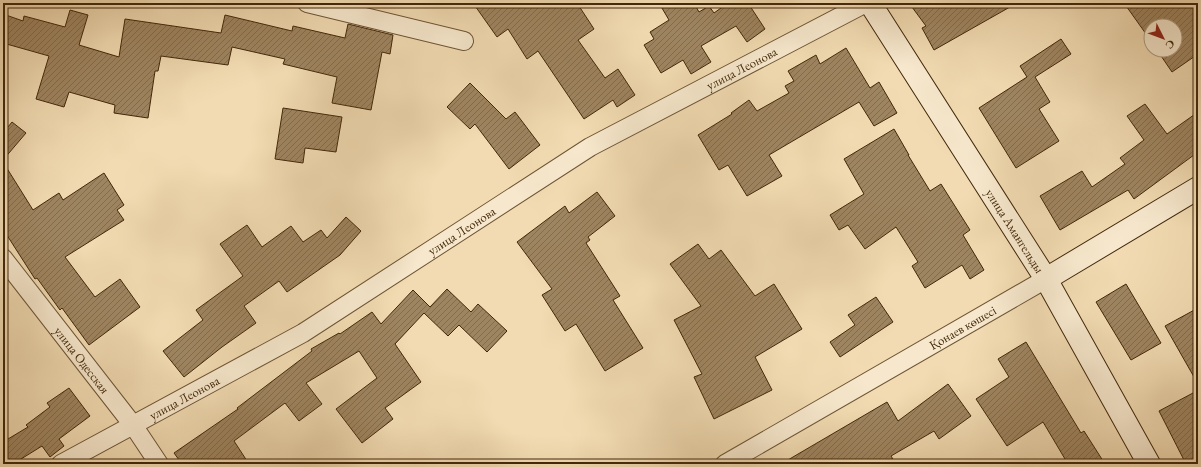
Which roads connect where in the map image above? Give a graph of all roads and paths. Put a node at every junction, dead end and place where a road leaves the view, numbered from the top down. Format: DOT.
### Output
graph roads {
  1 [pos="307,3"];
  2 [pos="866,3"];
  3 [pos="870,3"];
  4 [pos="464,41"];
  5 [pos="1198,188"];
  6 [pos="3,258"];
  7 [pos="1046,279"];
  8 [pos="133,425"];
  9 [pos="61,464"];
  10 [pos="159,464"];
  11 [pos="725,464"];
  12 [pos="1149,464"];
  1 -- 4 [label="street"];
  2 -- 8 [label="street, улица Леонова"];
  3 -- 7 [label="main road, улица Амангельды"];
  5 -- 7 [label="main road, Қонаев көшесі"];
  6 -- 8 [label="street, улица Одесская"];
  7 -- 11 [label="street, Қонаев көшесі"];
  7 -- 12 [label="main road, улица Амангельды"];
  8 -- 9 [label="street, улица Леонова"];
  8 -- 10 [label="street, улица Одесская"];
}
